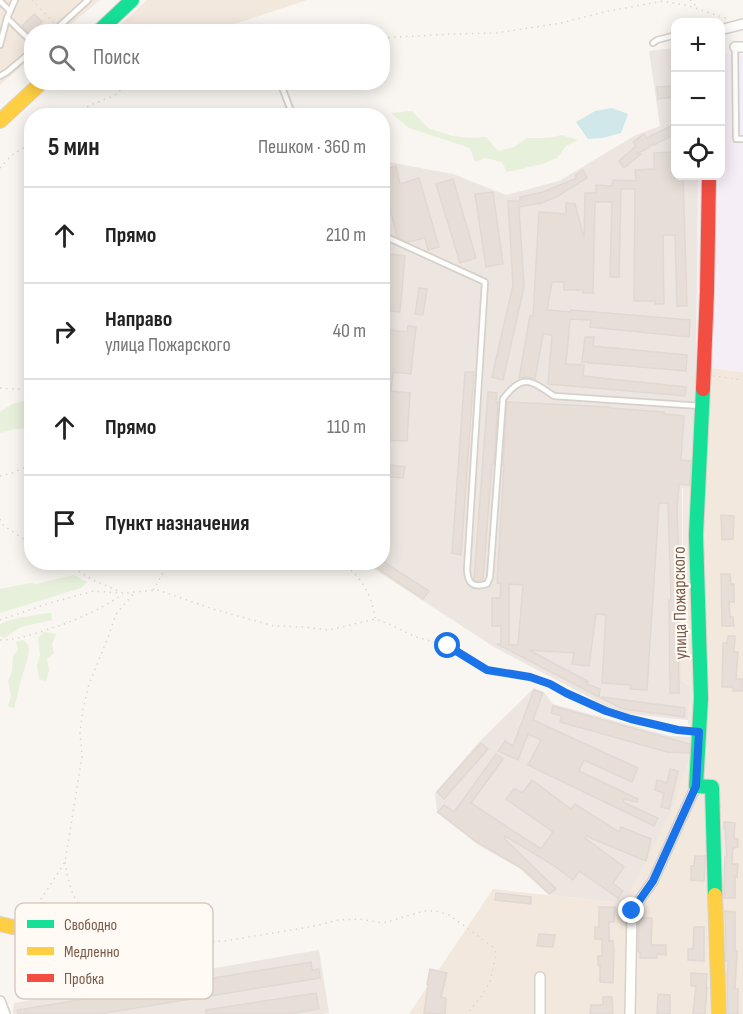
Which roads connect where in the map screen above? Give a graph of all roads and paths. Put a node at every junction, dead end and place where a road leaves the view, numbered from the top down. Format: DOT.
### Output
graph roads {
  1 [pos="15,0"];
  2 [pos="32,0"];
  3 [pos="88,0"];
  4 [pos="132,0"];
  5 [pos="690,0"];
  6 [pos="0,1"];
  7 [pos="700,10"];
  8 [pos="10,11"];
  9 [pos="7,18"];
  10 [pos="730,20"];
  11 [pos="50,24"];
  12 [pos="62,24"];
  13 [pos="106,24"];
  14 [pos="743,24"];
  15 [pos="725,29"];
  16 [pos="2,33"];
  17 [pos="24,34"];
  18 [pos="671,35"];
  19 [pos="390,38"];
  20 [pos="652,43"];
  21 [pos="0,45"];
  22 [pos="739,47"];
  23 [pos="24,58"];
  24 [pos="0,76"];
  25 [pos="33,90"];
  26 [pos="121,90"];
  27 [pos="283,90"];
  28 [pos="80,108"];
  29 [pos="290,108"];
  30 [pos="0,121"];
  31 [pos="743,139"];
  32 [pos="24,148"];
  33 [pos="0,168"];
  34 [pos="709,180"];
  35 [pos="390,239"];
  36 [pos="704,375"];
  37 [pos="743,380"];
  38 [pos="0,388"];
  39 [pos="24,390"];
  40 [pos="702,406"];
  41 [pos="24,468"];
  42 [pos="0,476"];
  43 [pos="0,519"];
  44 [pos="24,539"];
  45 [pos="76,570"];
  46 [pos="164,570"];
  47 [pos="351,570"];
  48 [pos="153,591"];
  49 [pos="135,592"];
  50 [pos="123,593"];
  51 [pos="375,619"];
  52 [pos="0,620"];
  53 [pos="0,639"];
  54 [pos="699,732"];
  55 [pos="696,786"];
  56 [pos="65,861"];
  57 [pos="38,903"];
  58 [pos="77,903"];
  59 [pos="213,942"];
  60 [pos="540,977"];
  61 [pos="0,1000"];
  62 [pos="5,1014"];
  63 [pos="467,1014"];
  64 [pos="540,1014"];
  65 [pos="630,1014"];
  66 [pos="719,1014"];
  1 -- 8 [label="lane"];
  2 -- 11 [label="path"];
  3 -- 12 [label="lane"];
  4 -- 13 [label="street"];
  5 -- 7 [label="path"];
  6 -- 8 [label="lane"];
  7 -- 10 [label="path"];
  7 -- 19 [label="path"];
  8 -- 9 [label="lane"];
  9 -- 16 [label="lane"];
  9 -- 17 [label="lane"];
  14 -- 15 [label="street"];
  16 -- 21 [label="lane"];
  18 -- 20 [label="lane"];
  22 -- 31 [label="lane"];
  23 -- 24 [label="lane"];
  25 -- 30 [label="street"];
  26 -- 28 [label="path"];
  27 -- 29 [label="lane"];
  32 -- 33 [label="path"];
  34 -- 36 [label="street, улица Пожарского"];
  35 -- 40 [label="lane"];
  36 -- 37 [label="path"];
  36 -- 40 [label="street, улица Пожарского"];
  38 -- 39 [label="path"];
  40 -- 54 [label="street, улица Пожарского"];
  41 -- 42 [label="path"];
  43 -- 44 [label="path"];
  45 -- 50 [label="path"];
  46 -- 48 [label="path"];
  47 -- 51 [label="path"];
  48 -- 49 [label="path"];
  48 -- 51 [label="path"];
  49 -- 50 [label="path"];
  49 -- 56 [label="path"];
  50 -- 52 [label="path"];
  50 -- 53 [label="path"];
  51 -- 54 [label="path"];
  54 -- 55 [label="street, улица Пожарского"];
  55 -- 65 [label="street"];
  55 -- 66 [label="street"];
  56 -- 57 [label="path"];
  56 -- 58 [label="path"];
  59 -- 63 [label="path"];
  60 -- 64 [label="street"];
  61 -- 62 [label="street"];
}
